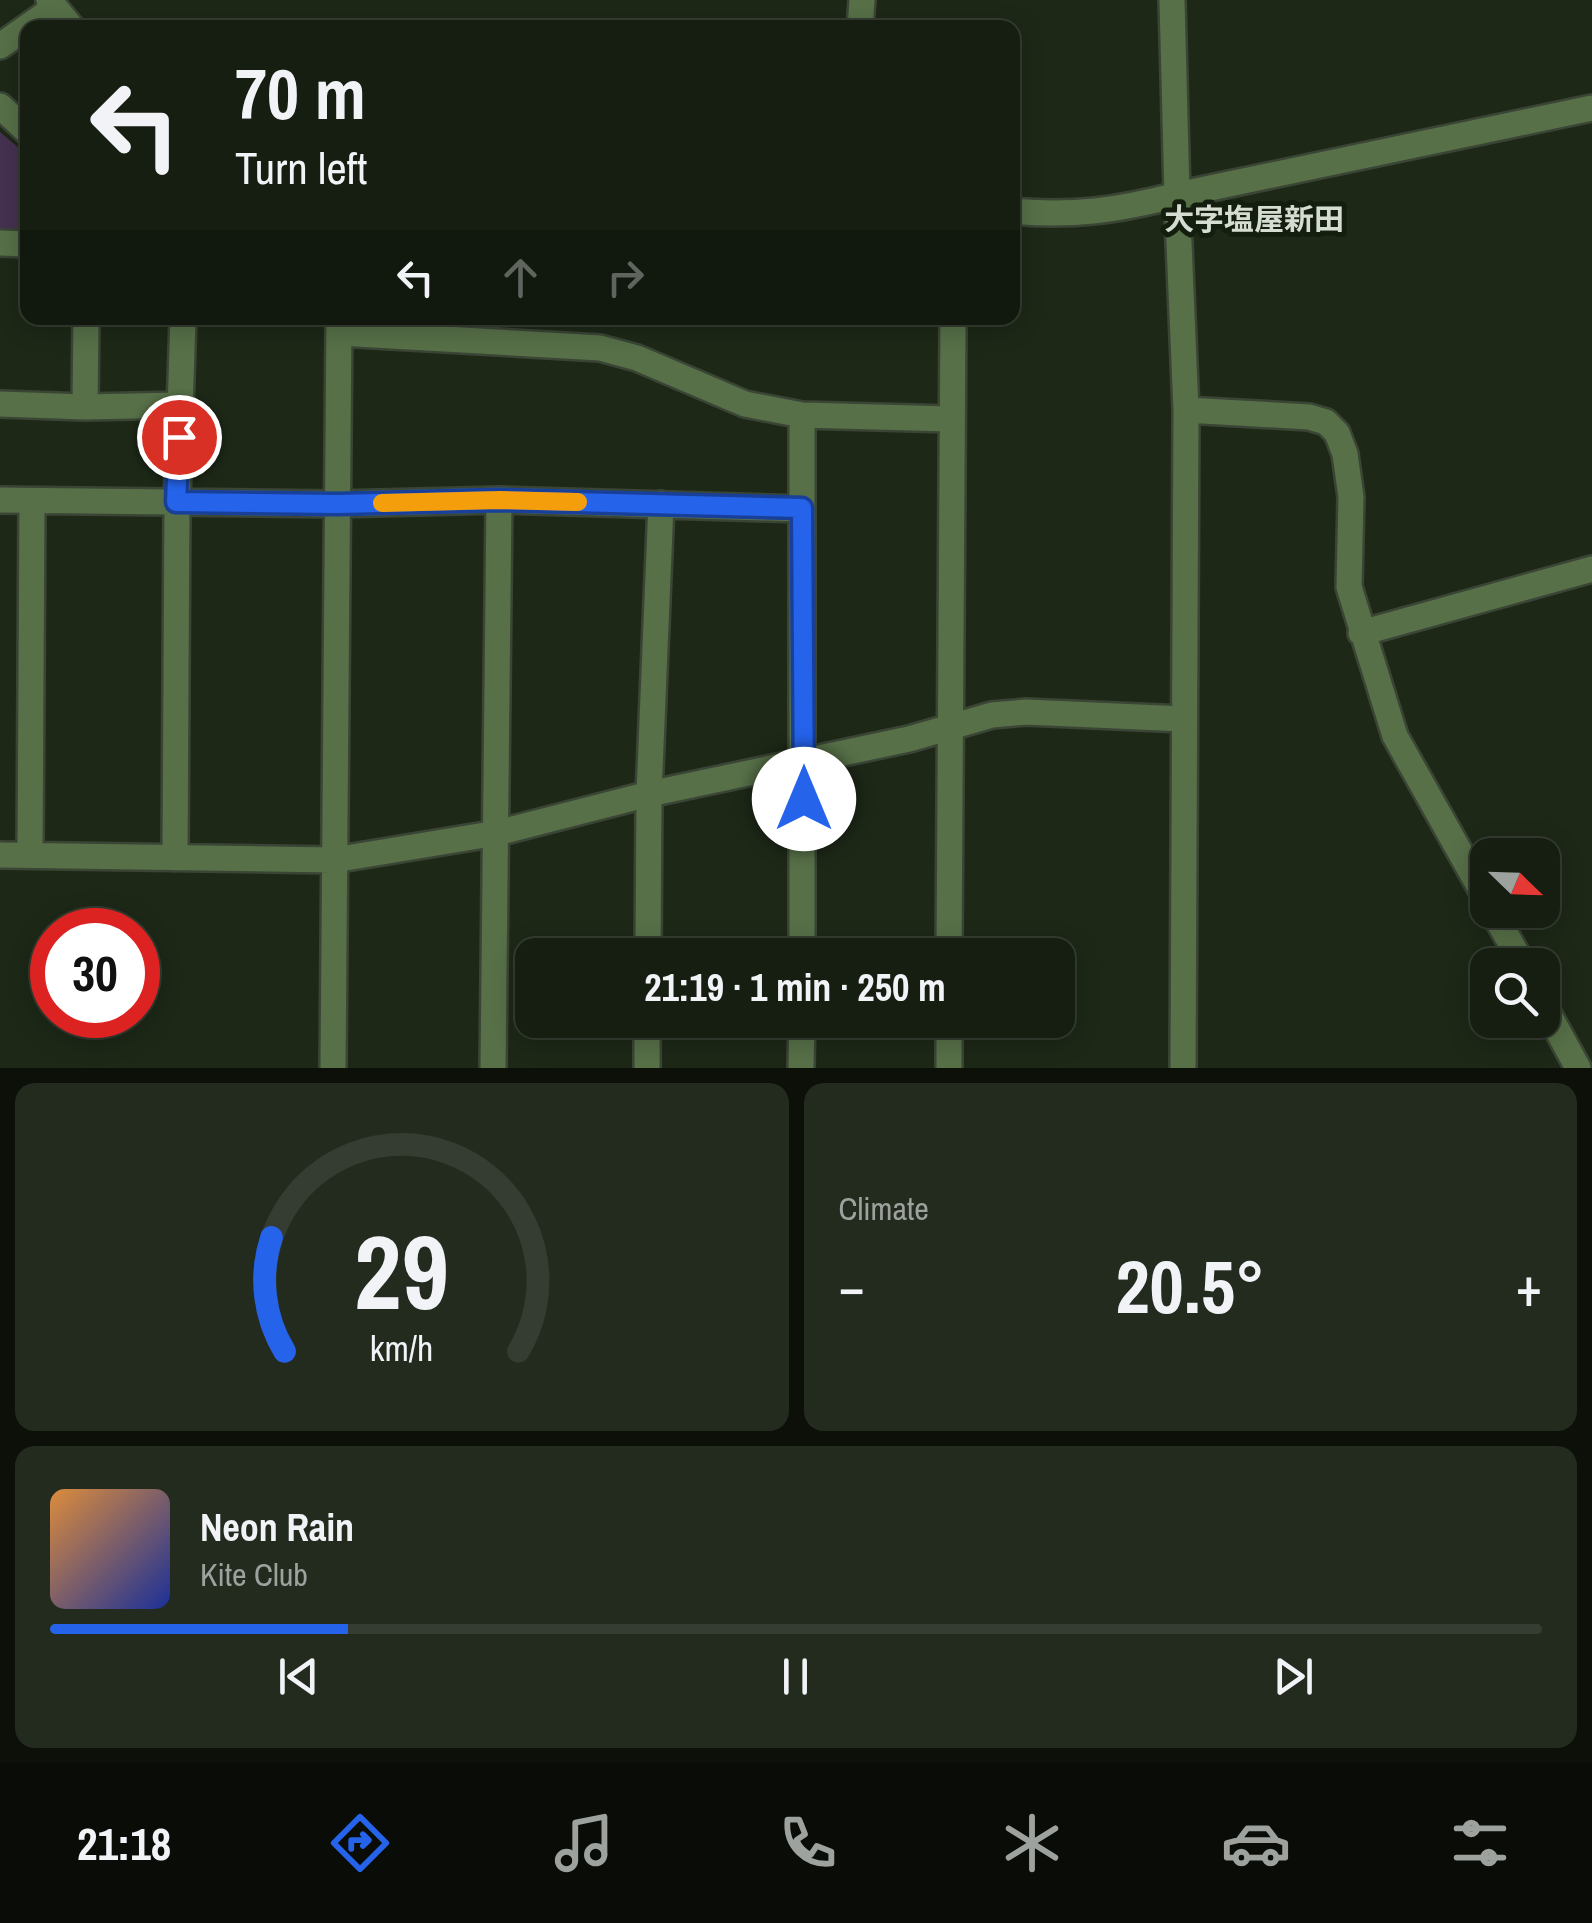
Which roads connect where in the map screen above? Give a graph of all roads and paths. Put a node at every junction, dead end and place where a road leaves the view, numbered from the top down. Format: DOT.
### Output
graph roads {
  1 [pos="1172,0"];
  2 [pos="52,4"];
  3 [pos="32,20"];
  4 [pos="20,30"];
  5 [pos="0,46"];
  6 [pos="0,106"];
  7 [pos="1592,108"];
  8 [pos="20,125"];
  9 [pos="1177,195"];
  10 [pos="1020,212"];
  11 [pos="86,325"];
  12 [pos="183,325"];
  13 [pos="339,325"];
  14 [pos="953,325"];
  15 [pos="0,404"];
  16 [pos="180,405"];
  17 [pos="85,407"];
  18 [pos="1186,410"];
  19 [pos="802,415"];
  20 [pos="951,419"];
  21 [pos="0,500"];
  22 [pos="500,500"];
  23 [pos="32,501"];
  24 [pos="176,502"];
  25 [pos="338,504"];
  26 [pos="661,504"];
  27 [pos="802,508"];
  28 [pos="1592,570"];
  29 [pos="1361,633"];
  30 [pos="1184,718"];
  31 [pos="951,728"];
  32 [pos="804,760"];
  33 [pos="649,794"];
  34 [pos="497,832"];
  35 [pos="0,855"];
  36 [pos="30,855"];
  37 [pos="175,858"];
  38 [pos="334,860"];
  39 [pos="1470,870"];
  40 [pos="648,938"];
  41 [pos="802,938"];
  42 [pos="950,938"];
  43 [pos="1560,1035"];
  44 [pos="647,1038"];
  45 [pos="802,1038"];
  46 [pos="949,1038"];
  47 [pos="332,1068"];
  48 [pos="493,1068"];
  49 [pos="647,1068"];
  50 [pos="802,1068"];
  51 [pos="949,1068"];
  52 [pos="1182,1068"];
  53 [pos="1578,1068"];
  1 -- 9 [label="street"];
  2 -- 3 [label="street"];
  4 -- 5 [label="street"];
  6 -- 8 [label="street"];
  7 -- 9 [label="street"];
  9 -- 10 [label="street"];
  9 -- 18 [label="street"];
  11 -- 17 [label="street"];
  12 -- 16 [label="street"];
  13 -- 19 [label="street"];
  13 -- 25 [label="street"];
  14 -- 20 [label="street"];
  15 -- 17 [label="street"];
  16 -- 17 [label="street"];
  16 -- 24 [label="street"];
  18 -- 29 [label="street"];
  18 -- 30 [label="street"];
  19 -- 20 [label="street"];
  19 -- 27 [label="street"];
  20 -- 31 [label="street"];
  21 -- 23 [label="street"];
  22 -- 25 [label="street"];
  22 -- 26 [label="street"];
  22 -- 34 [label="street"];
  23 -- 24 [label="street"];
  23 -- 36 [label="street"];
  24 -- 25 [label="street"];
  24 -- 37 [label="street"];
  25 -- 38 [label="street"];
  26 -- 27 [label="street"];
  26 -- 33 [label="street"];
  27 -- 32 [label="street"];
  28 -- 29 [label="street"];
  29 -- 39 [label="street"];
  30 -- 31 [label="street"];
  30 -- 52 [label="street"];
  31 -- 32 [label="street"];
  31 -- 42 [label="street"];
  32 -- 33 [label="street"];
  32 -- 41 [label="street"];
  33 -- 34 [label="street"];
  33 -- 40 [label="street"];
  34 -- 38 [label="street"];
  34 -- 48 [label="street"];
  35 -- 36 [label="street"];
  36 -- 37 [label="street"];
  37 -- 38 [label="street"];
  38 -- 47 [label="street"];
  43 -- 53 [label="street"];
  44 -- 49 [label="street"];
  45 -- 50 [label="street"];
  46 -- 51 [label="street"];
}
